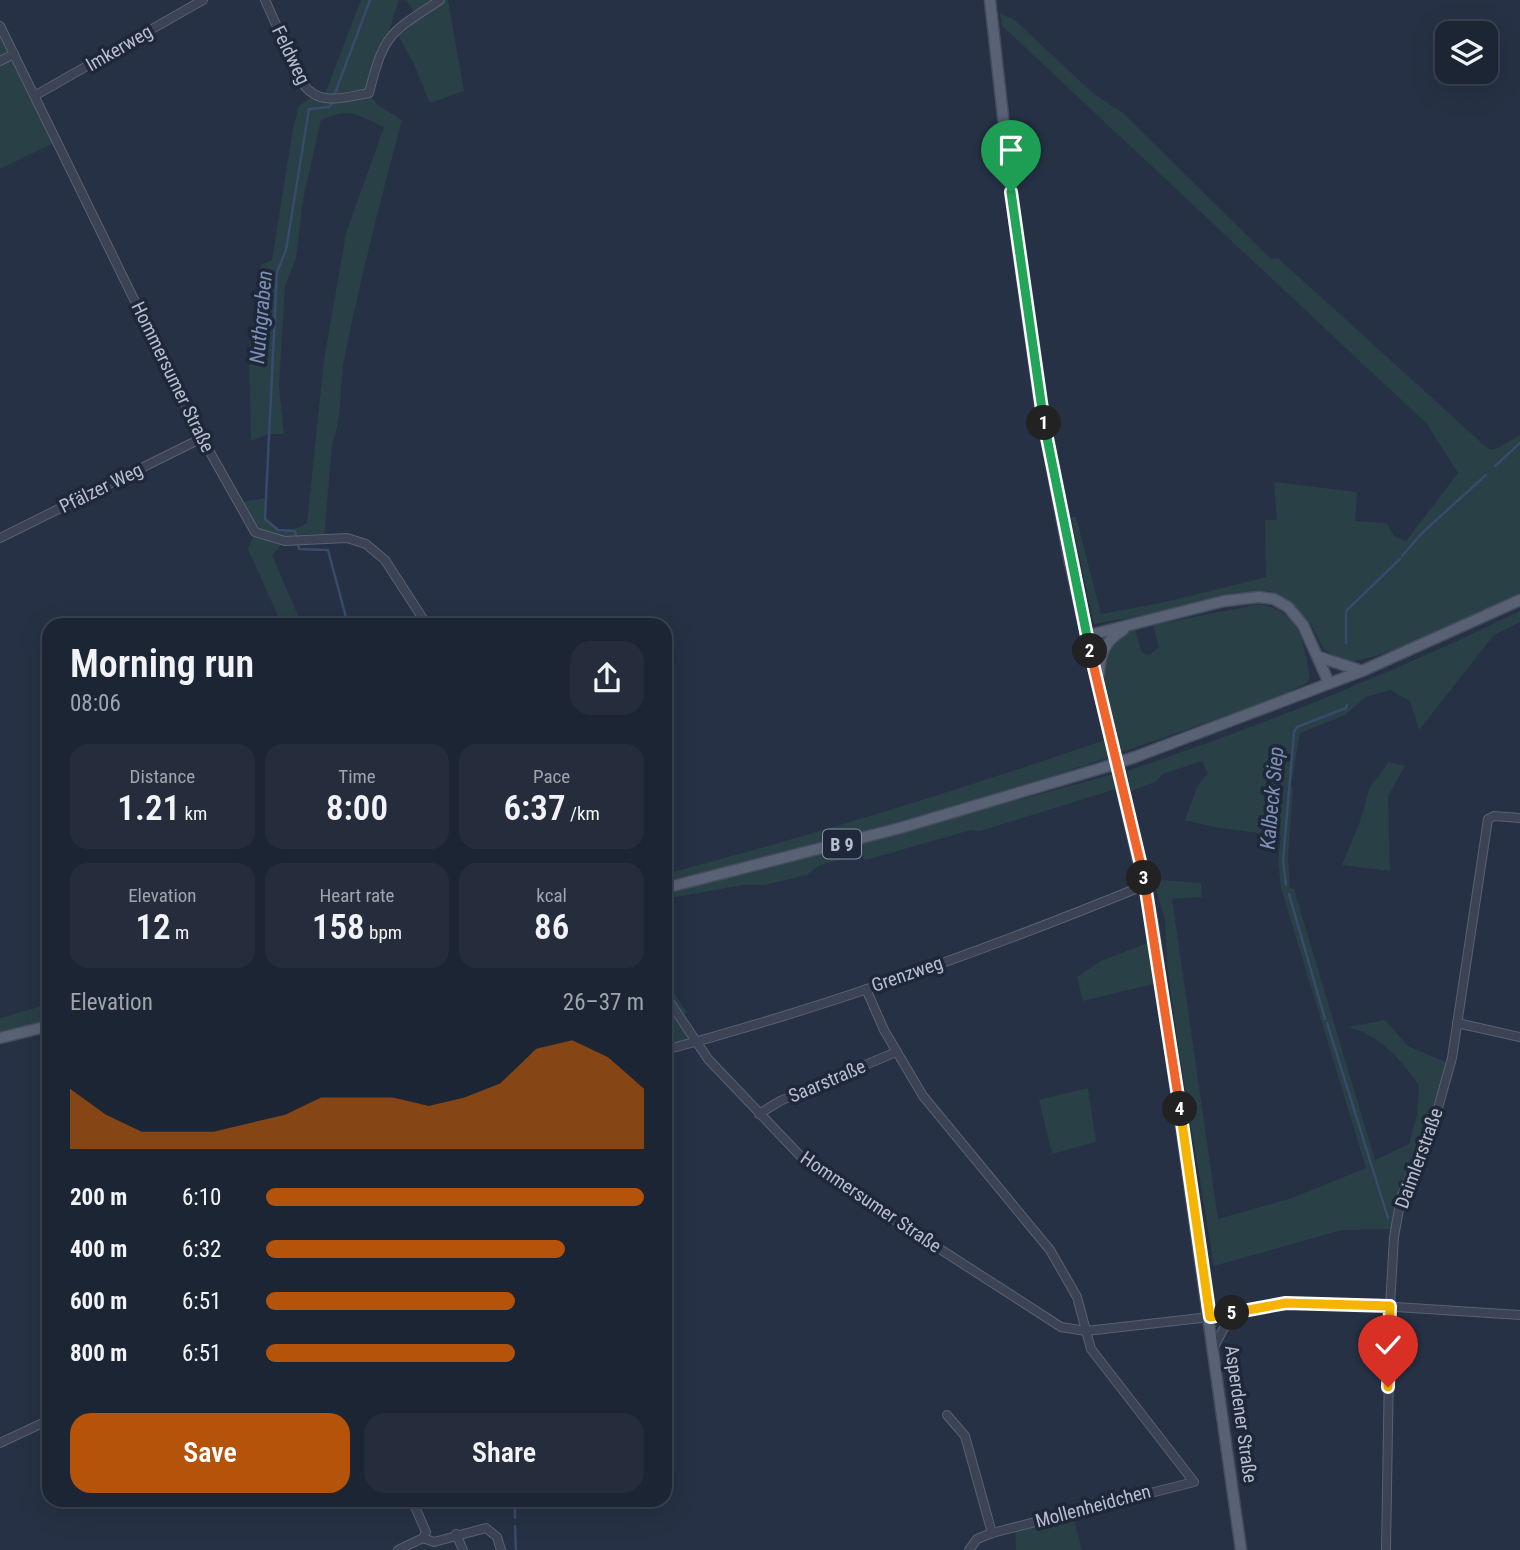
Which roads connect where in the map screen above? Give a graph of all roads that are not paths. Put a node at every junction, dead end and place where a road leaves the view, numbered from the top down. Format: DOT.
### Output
graph roads {
  1 [pos="203,0"];
  2 [pos="265,0"];
  3 [pos="440,0"];
  4 [pos="990,0"];
  5 [pos="0,26"];
  6 [pos="14,54"];
  7 [pos="0,61"];
  8 [pos="36,95"];
  9 [pos="202,438"];
  10 [pos="0,538"];
  11 [pos="1520,600"];
  12 [pos="422,618"];
  13 [pos="1132,625"];
  14 [pos="1086,636"];
  15 [pos="1319,657"];
  16 [pos="1362,671"];
  17 [pos="1329,683"];
  18 [pos="1099,689"];
  19 [pos="1520,818"];
  20 [pos="672,886"];
  21 [pos="1145,886"];
  22 [pos="866,989"];
  23 [pos="672,1006"];
  24 [pos="1457,1023"];
  25 [pos="42,1028"];
  26 [pos="1520,1037"];
  27 [pos="0,1038"];
  28 [pos="695,1042"];
  29 [pos="672,1048"];
  30 [pos="896,1052"];
  31 [pos="760,1114"];
  32 [pos="1390,1306"];
  33 [pos="1251,1309"];
  34 [pos="1520,1315"];
  35 [pos="1210,1317"];
  36 [pos="1086,1331"];
  37 [pos="1214,1347"];
  38 [pos="947,1415"];
  39 [pos="42,1423"];
  40 [pos="0,1443"];
  41 [pos="415,1507"];
  42 [pos="992,1532"];
  43 [pos="456,1534"];
  44 [pos="423,1538"];
  45 [pos="398,1550"];
  46 [pos="463,1550"];
  47 [pos="501,1550"];
  48 [pos="969,1550"];
  49 [pos="1241,1550"];
  50 [pos="1386,1550"];
  1 -- 8 [label="street, Imkerweg"];
  2 -- 3 [label="street, Feldweg"];
  4 -- 14 [label="main road, Asperdener Straße"];
  5 -- 6 [label="street, Hommersumer Straße"];
  6 -- 7 [label="street"];
  6 -- 8 [label="street, Hommersumer Straße"];
  8 -- 9 [label="street, Hommersumer Straße"];
  9 -- 10 [label="street, Pfälzer Weg"];
  9 -- 12 [label="street, Hommersumer Straße"];
  11 -- 16 [label="main road, B 9"];
  13 -- 14 [label="main road"];
  13 -- 15 [label="main road"];
  13 -- 18 [label="main road"];
  14 -- 18 [label="main road, Asperdener Straße"];
  15 -- 16 [label="main road"];
  15 -- 17 [label="main road"];
  16 -- 17 [label="main road, B 9"];
  17 -- 20 [label="main road, B 9, bridge"];
  18 -- 21 [label="main road, Asperdener Straße"];
  19 -- 24 [label="street, Daimlerstraße"];
  21 -- 22 [label="street, Grenzweg"];
  21 -- 35 [label="main road, Asperdener Straße"];
  22 -- 28 [label="street, Grenzweg"];
  22 -- 30 [label="street"];
  23 -- 28 [label="street, Hommersumer Straße"];
  24 -- 26 [label="street"];
  24 -- 32 [label="street, Daimlerstraße"];
  25 -- 27 [label="main road"];
  28 -- 29 [label="street, Grenzweg"];
  28 -- 31 [label="street, Hommersumer Straße"];
  30 -- 31 [label="street, Saarstraße"];
  30 -- 36 [label="street"];
  31 -- 36 [label="street, Hommersumer Straße"];
  32 -- 33 [label="street, Hommersumer Straße"];
  32 -- 34 [label="street, Hommersumer Straße"];
  32 -- 50 [label="street, Daimlerstraße"];
  33 -- 35 [label="street, Hommersumer Straße"];
  33 -- 37 [label="street"];
  35 -- 36 [label="street, Hommersumer Straße"];
  35 -- 37 [label="main road, Asperdener Straße"];
  36 -- 42 [label="street, Mollenheidchen"];
  37 -- 49 [label="main road, Asperdener Straße"];
  38 -- 42 [label="street"];
  39 -- 40 [label="street"];
  41 -- 44 [label="street"];
  42 -- 48 [label="street, Mollenheidchen"];
  43 -- 44 [label="street"];
  43 -- 46 [label="street"];
  43 -- 47 [label="street"];
  44 -- 45 [label="street"];
}
